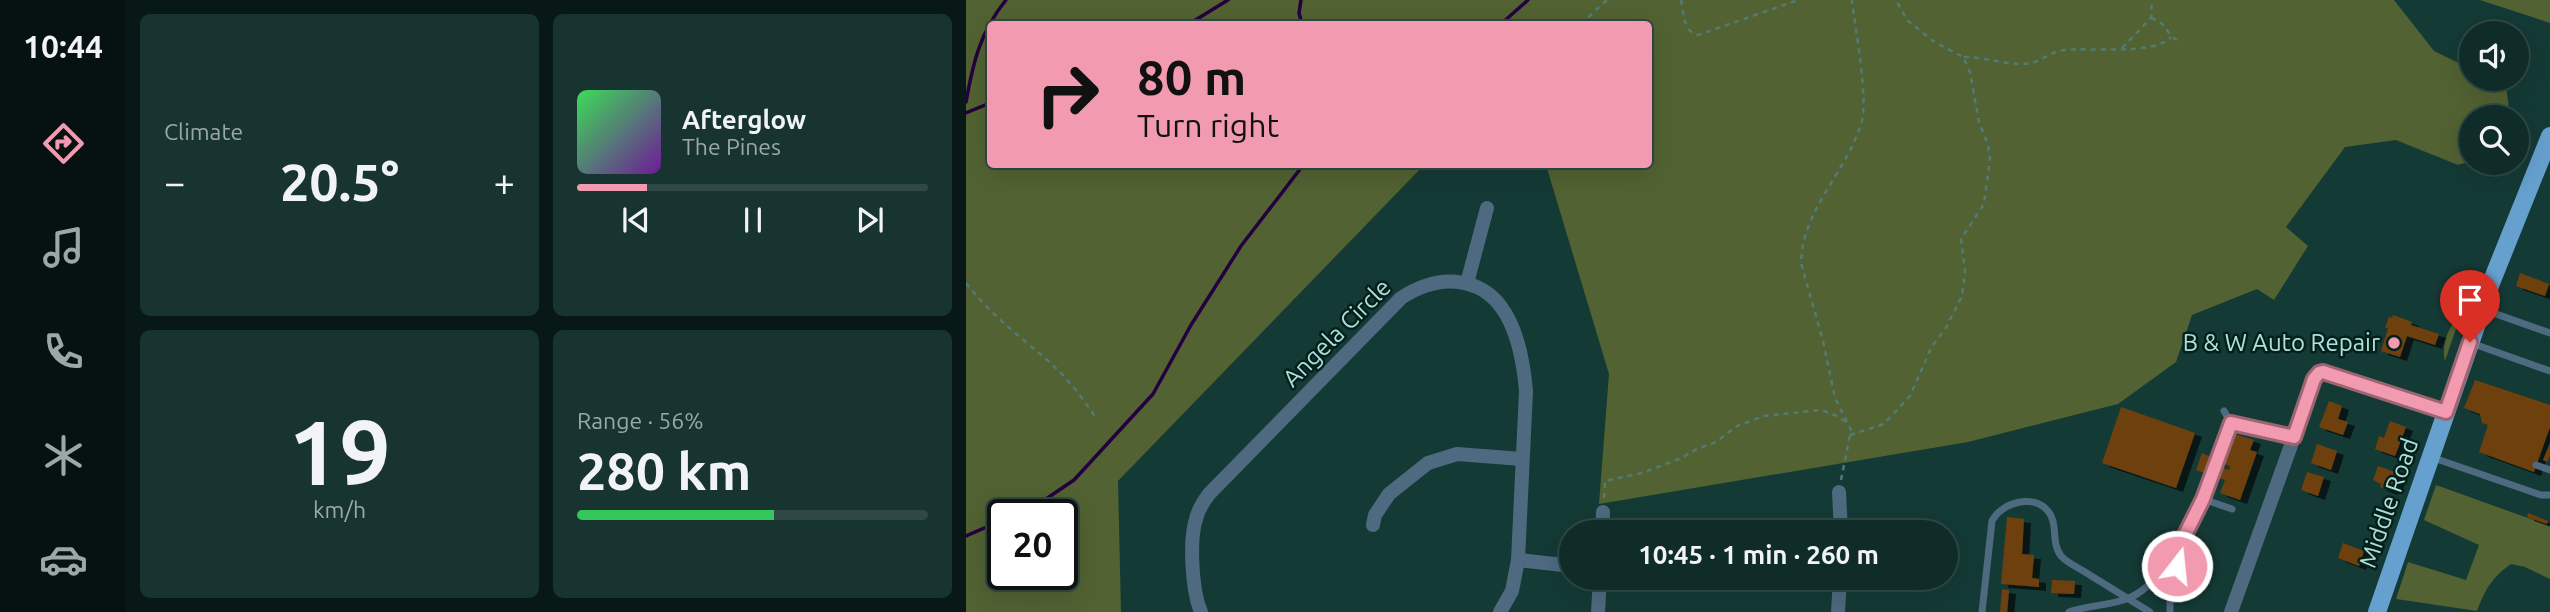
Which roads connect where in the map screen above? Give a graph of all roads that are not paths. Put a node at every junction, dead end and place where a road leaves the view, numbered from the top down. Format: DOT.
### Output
graph roads {
  1 [pos="2550,136"];
  2 [pos="1487,208"];
  3 [pos="1467,283"];
  4 [pos="2482,309"];
  5 [pos="2550,333"];
  6 [pos="2470,342"];
  7 [pos="2550,371"];
  8 [pos="2224,411"];
  9 [pos="2446,412"];
  10 [pos="2231,423"];
  11 [pos="2294,437"];
  12 [pos="2431,457"];
  13 [pos="1522,459"];
  14 [pos="2536,465"];
  15 [pos="2550,470"];
  16 [pos="1839,492"];
  17 [pos="2550,495"];
  18 [pos="2203,499"];
  19 [pos="2232,509"];
  20 [pos="1603,512"];
  21 [pos="1603,520"];
  22 [pos="1840,520"];
  23 [pos="1373,525"];
  24 [pos="2183,539"];
  25 [pos="1518,560"];
  26 [pos="1559,565"];
  27 [pos="1599,590"];
  28 [pos="1839,590"];
  29 [pos="2128,599"];
  30 [pos="1201,612"];
  31 [pos="1500,612"];
  32 [pos="1598,612"];
  33 [pos="1838,612"];
  34 [pos="1982,612"];
  35 [pos="2069,612"];
  36 [pos="2150,612"];
  37 [pos="2170,612"];
  38 [pos="2231,612"];
  39 [pos="2377,612"];
  1 -- 4 [label="main road, Middle Road"];
  2 -- 3 [label="street"];
  3 -- 13 [label="street"];
  3 -- 30 [label="street, Angela Circle"];
  4 -- 5 [label="lane"];
  4 -- 6 [label="main road, Middle Road"];
  6 -- 7 [label="lane"];
  6 -- 9 [label="main road, Middle Road"];
  8 -- 10 [label="lane"];
  9 -- 11 [label="street"];
  9 -- 12 [label="main road, Middle Road"];
  10 -- 11 [label="lane"];
  10 -- 18 [label="lane"];
  11 -- 38 [label="street"];
  12 -- 17 [label="lane"];
  12 -- 39 [label="main road, Middle Road"];
  13 -- 23 [label="street"];
  13 -- 25 [label="street"];
  14 -- 15 [label="lane"];
  16 -- 22 [label="street"];
  18 -- 19 [label="lane"];
  18 -- 24 [label="lane"];
  20 -- 21 [label="street"];
  24 -- 29 [label="lane"];
  24 -- 37 [label="lane"];
  25 -- 26 [label="street"];
  25 -- 31 [label="street"];
  27 -- 32 [label="street"];
  28 -- 33 [label="street"];
  29 -- 34 [label="lane"];
  29 -- 35 [label="lane"];
  29 -- 36 [label="lane"];
}
